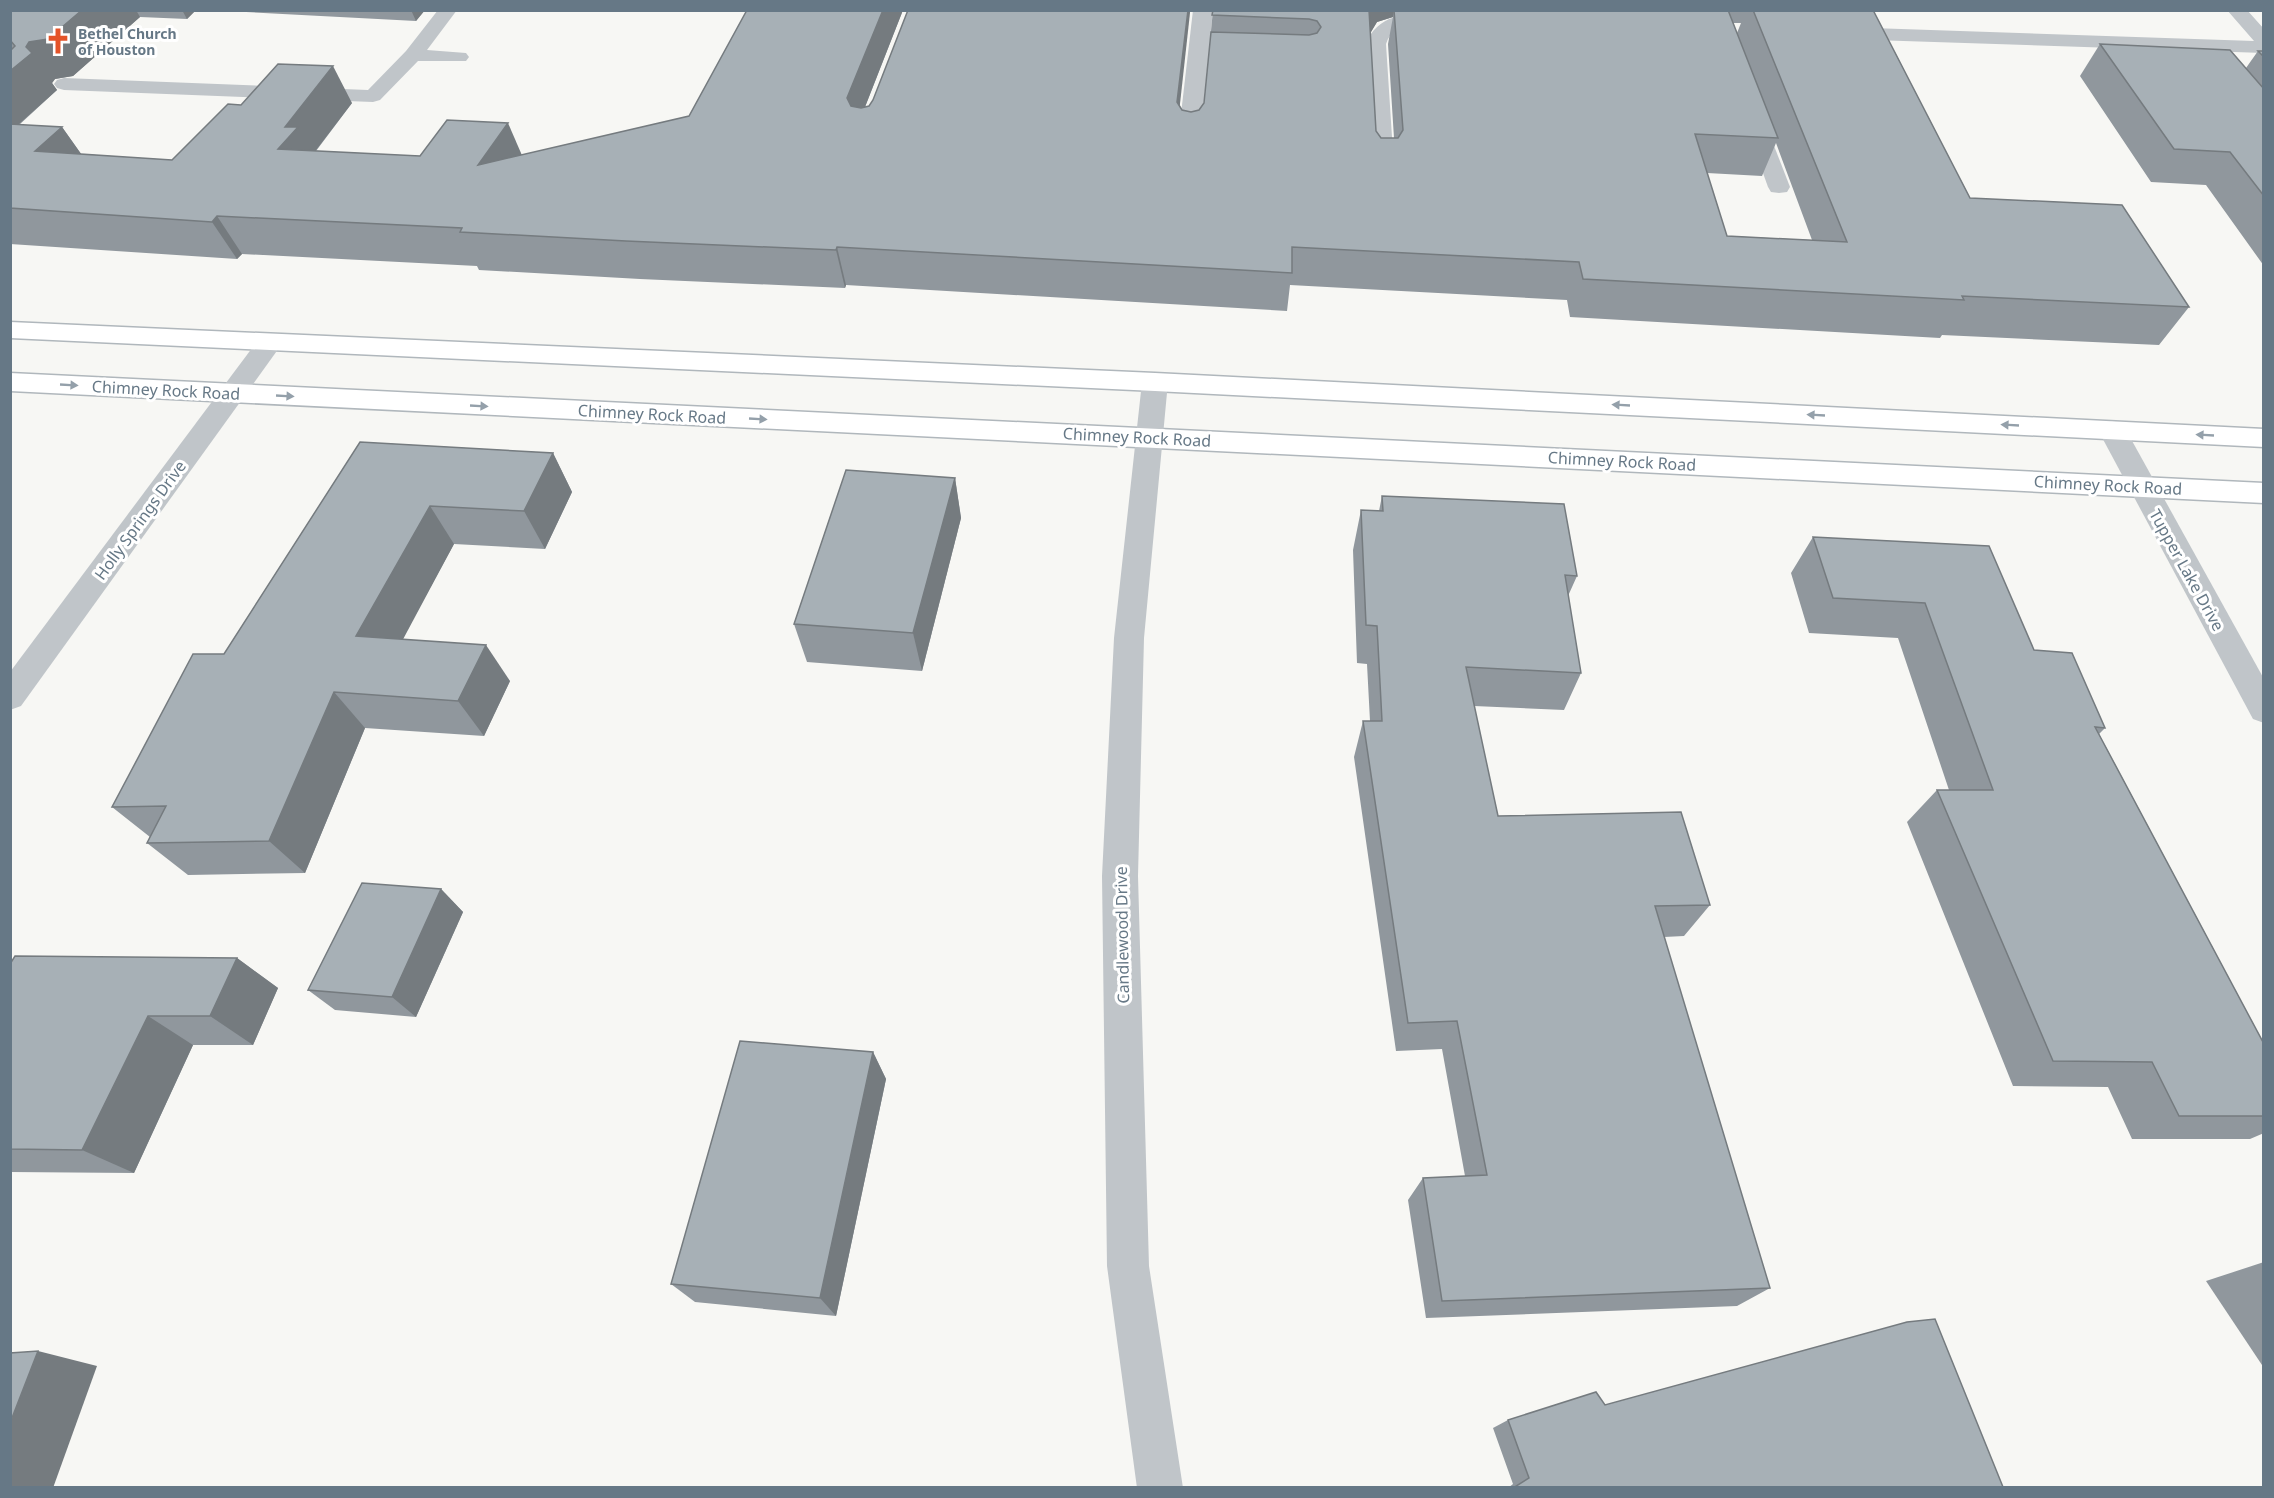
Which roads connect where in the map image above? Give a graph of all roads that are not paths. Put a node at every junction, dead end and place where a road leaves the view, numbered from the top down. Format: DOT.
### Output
graph roads {
  1 [pos="448,10"];
  2 [pos="1203,10"];
  3 [pos="2236,10"];
  4 [pos="1448,20"];
  5 [pos="1826,33"];
  6 [pos="2264,41"];
  7 [pos="2190,45"];
  8 [pos="2264,47"];
  9 [pos="412,55"];
  10 [pos="459,57"];
  11 [pos="1198,60"];
  12 [pos="1222,61"];
  13 [pos="2205,63"];
  14 [pos="64,84"];
  15 [pos="1748,103"];
  16 [pos="1189,140"];
  17 [pos="1383,168"];
  18 [pos="1779,187"];
  19 [pos="10,330"];
  20 [pos="270,342"];
  21 [pos="10,382"];
  22 [pos="1155,382"];
  23 [pos="232,394"];
  24 [pos="2112,430"];
  25 [pos="1149,438"];
  26 [pos="2264,438"];
  27 [pos="2142,486"];
  28 [pos="2264,493"];
  29 [pos="10,697"];
  30 [pos="2264,710"];
  31 [pos="1160,1488"];
  1 -- 9 [label="lane"];
  2 -- 11 [label="street"];
  3 -- 6 [label="lane"];
  4 -- 17 [label="lane"];
  5 -- 7 [label="lane"];
  7 -- 8 [label="lane"];
  7 -- 13 [label="lane"];
  9 -- 10 [label="lane"];
  9 -- 14 [label="lane"];
  11 -- 12 [label="street"];
  11 -- 16 [label="street"];
  15 -- 18 [label="lane"];
  19 -- 20 [label="main road"];
  20 -- 22 [label="main road"];
  20 -- 23 [label="street, Holly Springs Drive"];
  21 -- 23 [label="main road, Chimney Rock Road, one-way"];
  24 -- 22 [label="main road, one-way"];
  22 -- 25 [label="street, Candlewood Drive"];
  23 -- 25 [label="main road, Chimney Rock Road, one-way"];
  23 -- 29 [label="street, Holly Springs Drive"];
  26 -- 24 [label="main road, one-way"];
  24 -- 27 [label="street, Tupper Lake Drive"];
  25 -- 27 [label="main road, Chimney Rock Road"];
  25 -- 31 [label="street, Candlewood Drive"];
  27 -- 28 [label="main road, Chimney Rock Road"];
  27 -- 30 [label="street, Tupper Lake Drive"];
}
